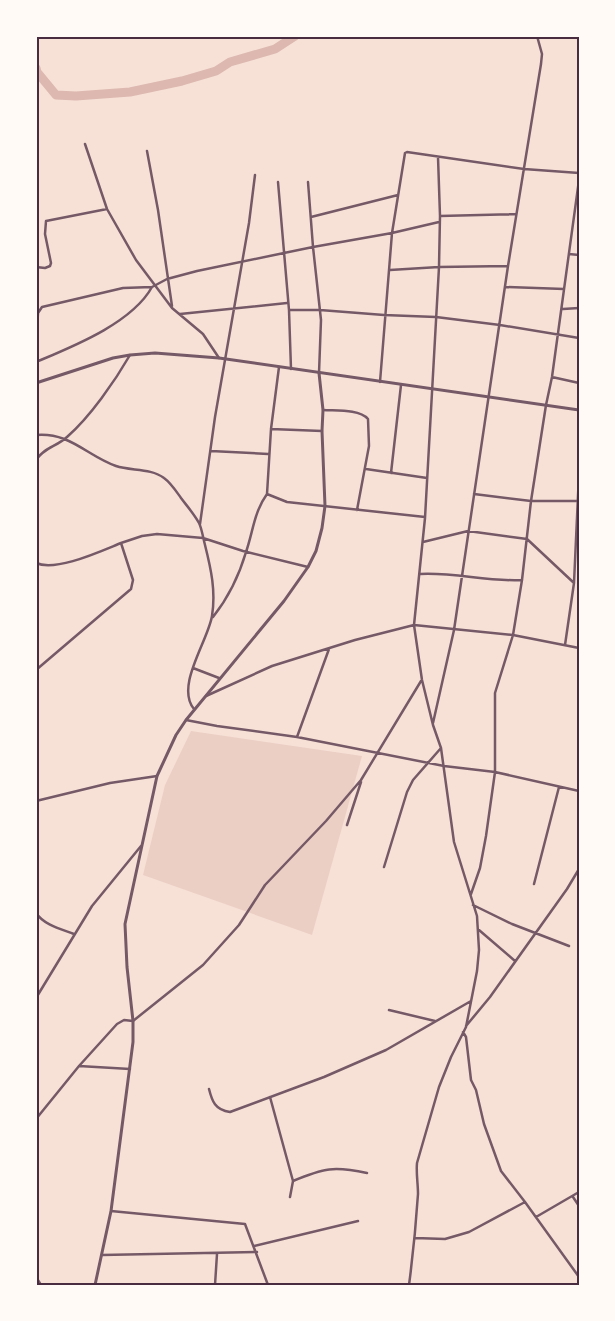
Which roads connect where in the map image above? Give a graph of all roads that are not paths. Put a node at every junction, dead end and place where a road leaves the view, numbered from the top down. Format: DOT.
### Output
graph roads {
  1 [pos="537,36"];
  2 [pos="85,144"];
  3 [pos="147,151"];
  4 [pos="438,157"];
  5 [pos="524,168"];
  6 [pos="579,173"];
  7 [pos="255,175"];
  8 [pos="579,180"];
  9 [pos="278,182"];
  10 [pos="308,182"];
  11 [pos="398,195"];
  12 [pos="107,209"];
  13 [pos="516,214"];
  14 [pos="311,216"];
  15 [pos="440,216"];
  16 [pos="439,222"];
  17 [pos="392,233"];
  18 [pos="313,247"];
  19 [pos="283,254"];
  20 [pos="569,254"];
  21 [pos="579,255"];
  22 [pos="242,262"];
  23 [pos="508,266"];
  24 [pos="36,267"];
  25 [pos="439,267"];
  26 [pos="389,270"];
  27 [pos="167,279"];
  28 [pos="153,286"];
  29 [pos="506,288"];
  30 [pos="564,289"];
  31 [pos="287,303"];
  32 [pos="172,308"];
  33 [pos="235,308"];
  34 [pos="579,308"];
  35 [pos="562,309"];
  36 [pos="289,310"];
  37 [pos="320,310"];
  38 [pos="178,314"];
  39 [pos="384,315"];
  40 [pos="436,317"];
  41 [pos="500,324"];
  42 [pos="559,334"];
  43 [pos="579,338"];
  44 [pos="36,346"];
  45 [pos="130,355"];
  46 [pos="219,358"];
  47 [pos="226,359"];
  48 [pos="36,362"];
  49 [pos="279,367"];
  50 [pos="292,369"];
  51 [pos="320,373"];
  52 [pos="552,377"];
  53 [pos="380,382"];
  54 [pos="36,383"];
  55 [pos="579,383"];
  56 [pos="401,385"];
  57 [pos="432,390"];
  58 [pos="489,396"];
  59 [pos="546,405"];
  60 [pos="324,410"];
  61 [pos="579,410"];
  62 [pos="271,429"];
  63 [pos="322,430"];
  64 [pos="36,435"];
  65 [pos="66,438"];
  66 [pos="211,451"];
  67 [pos="268,454"];
  68 [pos="36,460"];
  69 [pos="366,469"];
  70 [pos="391,473"];
  71 [pos="579,474"];
  72 [pos="427,478"];
  73 [pos="267,494"];
  74 [pos="474,494"];
  75 [pos="531,501"];
  76 [pos="578,501"];
  77 [pos="325,506"];
  78 [pos="358,510"];
  79 [pos="425,518"];
  80 [pos="200,524"];
  81 [pos="468,531"];
  82 [pos="203,538"];
  83 [pos="528,539"];
  84 [pos="423,542"];
  85 [pos="121,543"];
  86 [pos="246,552"];
  87 [pos="36,563"];
  88 [pos="308,567"];
  89 [pos="420,574"];
  90 [pos="461,576"];
  91 [pos="522,580"];
  92 [pos="574,583"];
  93 [pos="212,618"];
  94 [pos="414,625"];
  95 [pos="454,630"];
  96 [pos="513,635"];
  97 [pos="565,645"];
  98 [pos="329,648"];
  99 [pos="579,648"];
  100 [pos="193,668"];
  101 [pos="36,670"];
  102 [pos="219,678"];
  103 [pos="422,680"];
  104 [pos="205,697"];
  105 [pos="194,709"];
  106 [pos="186,720"];
  107 [pos="433,725"];
  108 [pos="297,736"];
  109 [pos="441,748"];
  110 [pos="378,752"];
  111 [pos="430,763"];
  112 [pos="444,766"];
  113 [pos="495,772"];
  114 [pos="157,776"];
  115 [pos="361,780"];
  116 [pos="559,786"];
  117 [pos="579,792"];
  118 [pos="36,801"];
  119 [pos="347,826"];
  120 [pos="141,846"];
  121 [pos="384,867"];
  122 [pos="579,869"];
  123 [pos="534,884"];
  124 [pos="470,895"];
  125 [pos="473,905"];
  126 [pos="36,913"];
  127 [pos="478,930"];
  128 [pos="535,933"];
  129 [pos="74,934"];
  130 [pos="569,946"];
  131 [pos="515,961"];
  132 [pos="36,998"];
  133 [pos="471,1002"];
  134 [pos="389,1010"];
  135 [pos="435,1021"];
  136 [pos="133,1022"];
  137 [pos="466,1028"];
  138 [pos="463,1032"];
  139 [pos="79,1066"];
  140 [pos="130,1069"];
  141 [pos="208,1089"];
  142 [pos="270,1096"];
  143 [pos="36,1119"];
  144 [pos="367,1173"];
  145 [pos="293,1181"];
  146 [pos="579,1192"];
  147 [pos="290,1197"];
  148 [pos="573,1197"];
  149 [pos="525,1202"];
  150 [pos="579,1206"];
  151 [pos="111,1211"];
  152 [pos="536,1217"];
  153 [pos="358,1221"];
  154 [pos="415,1238"];
  155 [pos="254,1246"];
  156 [pos="257,1252"];
  157 [pos="218,1253"];
  158 [pos="102,1255"];
  159 [pos="36,1277"];
  160 [pos="579,1277"];
  161 [pos="41,1285"];
  162 [pos="95,1285"];
  163 [pos="215,1285"];
  164 [pos="268,1285"];
  165 [pos="409,1285"];
  1 -- 5 [label="street"];
  2 -- 12 [label="street"];
  3 -- 27 [label="street"];
  4 -- 5 [label="street"];
  4 -- 11 [label="street"];
  4 -- 15 [label="street"];
  5 -- 6 [label="street"];
  5 -- 13 [label="street"];
  7 -- 22 [label="street"];
  8 -- 20 [label="street"];
  9 -- 19 [label="street"];
  10 -- 14 [label="street"];
  11 -- 14 [label="street"];
  11 -- 17 [label="street"];
  12 -- 24 [label="street"];
  12 -- 28 [label="street"];
  13 -- 15 [label="street"];
  13 -- 23 [label="street"];
  14 -- 18 [label="street"];
  15 -- 16 [label="street"];
  16 -- 17 [label="street"];
  16 -- 25 [label="street"];
  17 -- 18 [label="street"];
  17 -- 26 [label="street"];
  18 -- 19 [label="street"];
  18 -- 37 [label="street"];
  19 -- 22 [label="street"];
  19 -- 31 [label="street"];
  20 -- 21 [label="street"];
  20 -- 30 [label="street"];
  22 -- 27 [label="street"];
  22 -- 33 [label="street"];
  23 -- 25 [label="street"];
  23 -- 29 [label="street"];
  25 -- 26 [label="street"];
  25 -- 40 [label="street"];
  26 -- 39 [label="street"];
  27 -- 28 [label="street"];
  27 -- 32 [label="street"];
  28 -- 32 [label="street"];
  28 -- 44 [label="street"];
  28 -- 48 [label="street"];
  29 -- 30 [label="street"];
  29 -- 41 [label="street"];
  30 -- 35 [label="street"];
  31 -- 33 [label="street"];
  31 -- 36 [label="street"];
  32 -- 38 [label="street"];
  33 -- 38 [label="street"];
  33 -- 47 [label="street"];
  34 -- 35 [label="street"];
  35 -- 42 [label="street"];
  36 -- 37 [label="street"];
  36 -- 50 [label="street"];
  37 -- 39 [label="street"];
  37 -- 51 [label="street"];
  38 -- 46 [label="street"];
  39 -- 40 [label="street"];
  39 -- 53 [label="street"];
  40 -- 41 [label="street"];
  40 -- 57 [label="street"];
  41 -- 42 [label="street"];
  41 -- 58 [label="street"];
  42 -- 43 [label="street"];
  42 -- 52 [label="street"];
  45 -- 46 [label="street"];
  45 -- 54 [label="street"];
  45 -- 65 [label="street"];
  46 -- 47 [label="street"];
  47 -- 49 [label="street"];
  47 -- 66 [label="street"];
  49 -- 50 [label="street"];
  49 -- 62 [label="street"];
  50 -- 51 [label="street"];
  51 -- 53 [label="street"];
  51 -- 60 [label="street"];
  52 -- 55 [label="street"];
  52 -- 59 [label="street"];
  53 -- 56 [label="street"];
  56 -- 57 [label="street"];
  56 -- 70 [label="street"];
  57 -- 58 [label="street"];
  57 -- 72 [label="street"];
  58 -- 59 [label="street"];
  58 -- 74 [label="street"];
  59 -- 61 [label="street"];
  59 -- 75 [label="street"];
  60 -- 63 [label="street"];
  60 -- 69 [label="street"];
  62 -- 63 [label="street"];
  62 -- 67 [label="street"];
  63 -- 77 [label="street"];
  64 -- 65 [label="street"];
  65 -- 68 [label="street"];
  65 -- 80 [label="street"];
  66 -- 67 [label="street"];
  66 -- 80 [label="street"];
  67 -- 73 [label="street"];
  69 -- 70 [label="street"];
  69 -- 78 [label="street"];
  70 -- 72 [label="street"];
  71 -- 76 [label="street"];
  72 -- 79 [label="street"];
  73 -- 77 [label="street"];
  73 -- 86 [label="street"];
  74 -- 75 [label="street"];
  74 -- 81 [label="street"];
  75 -- 76 [label="street"];
  75 -- 83 [label="street"];
  76 -- 92 [label="street"];
  77 -- 78 [label="street"];
  77 -- 88 [label="street"];
  78 -- 79 [label="street"];
  79 -- 84 [label="street"];
  80 -- 82 [label="street"];
  81 -- 83 [label="street"];
  81 -- 84 [label="street"];
  81 -- 90 [label="street"];
  82 -- 85 [label="street"];
  82 -- 86 [label="street"];
  82 -- 93 [label="street"];
  83 -- 91 [label="street"];
  83 -- 92 [label="street"];
  84 -- 89 [label="street"];
  85 -- 87 [label="street"];
  85 -- 101 [label="street"];
  86 -- 88 [label="street"];
  86 -- 93 [label="street"];
  88 -- 102 [label="street"];
  89 -- 90 [label="street"];
  89 -- 94 [label="street"];
  90 -- 91 [label="street"];
  90 -- 95 [label="street"];
  91 -- 96 [label="street"];
  92 -- 97 [label="street"];
  93 -- 100 [label="street"];
  94 -- 95 [label="street"];
  94 -- 98 [label="street"];
  94 -- 103 [label="street"];
  95 -- 96 [label="street"];
  95 -- 107 [label="street"];
  96 -- 97 [label="street"];
  96 -- 113 [label="street"];
  97 -- 99 [label="street"];
  98 -- 104 [label="street"];
  98 -- 108 [label="street"];
  100 -- 102 [label="street"];
  100 -- 105 [label="street"];
  102 -- 104 [label="street"];
  103 -- 107 [label="street"];
  103 -- 110 [label="street"];
  104 -- 105 [label="street"];
  105 -- 106 [label="street"];
  106 -- 108 [label="street"];
  106 -- 114 [label="street"];
  107 -- 109 [label="street"];
  108 -- 110 [label="street"];
  109 -- 111 [label="street"];
  109 -- 112 [label="street"];
  110 -- 111 [label="street"];
  110 -- 115 [label="street"];
  111 -- 112 [label="street"];
  111 -- 121 [label="street"];
  112 -- 113 [label="street"];
  112 -- 124 [label="street"];
  113 -- 116 [label="street"];
  113 -- 124 [label="street"];
  114 -- 118 [label="street"];
  114 -- 120 [label="street"];
  115 -- 119 [label="street"];
  115 -- 136 [label="street"];
  116 -- 117 [label="street"];
  116 -- 123 [label="street"];
  120 -- 129 [label="street"];
  120 -- 136 [label="street"];
  122 -- 128 [label="street"];
  124 -- 125 [label="street"];
  125 -- 127 [label="street"];
  125 -- 128 [label="street"];
  126 -- 129 [label="street"];
  127 -- 131 [label="street"];
  127 -- 133 [label="street"];
  128 -- 130 [label="street"];
  128 -- 131 [label="street"];
  129 -- 132 [label="street"];
  131 -- 137 [label="street"];
  133 -- 135 [label="street"];
  133 -- 137 [label="street"];
  134 -- 135 [label="street"];
  135 -- 142 [label="street"];
  136 -- 139 [label="street"];
  136 -- 140 [label="street"];
  137 -- 138 [label="street"];
  138 -- 149 [label="street"];
  138 -- 154 [label="street"];
  139 -- 140 [label="street"];
  139 -- 143 [label="street"];
  140 -- 151 [label="street"];
  141 -- 142 [label="street"];
  142 -- 145 [label="street"];
  144 -- 145 [label="street"];
  145 -- 147 [label="street"];
  146 -- 148 [label="street"];
  148 -- 150 [label="street"];
  148 -- 152 [label="street"];
  149 -- 152 [label="street"];
  149 -- 154 [label="street"];
  151 -- 155 [label="street"];
  151 -- 158 [label="street"];
  152 -- 160 [label="street"];
  153 -- 155 [label="street"];
  154 -- 165 [label="street"];
  155 -- 156 [label="street"];
  156 -- 157 [label="street"];
  156 -- 164 [label="street"];
  157 -- 158 [label="street"];
  157 -- 163 [label="street"];
  158 -- 162 [label="street"];
  159 -- 161 [label="street"];
}
